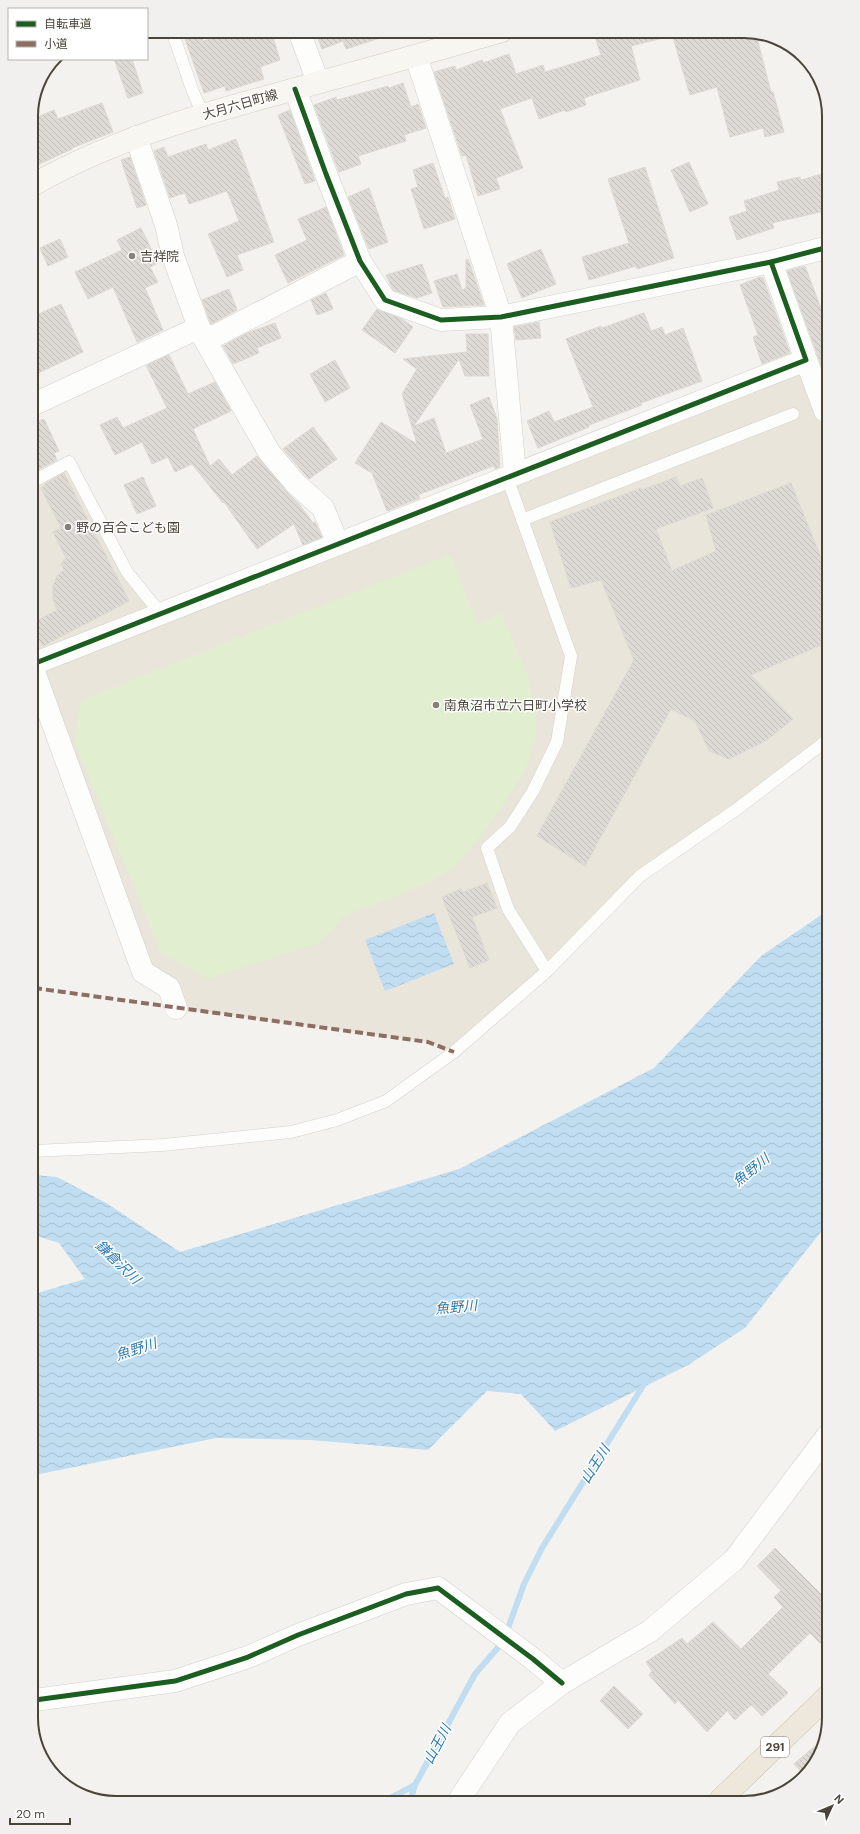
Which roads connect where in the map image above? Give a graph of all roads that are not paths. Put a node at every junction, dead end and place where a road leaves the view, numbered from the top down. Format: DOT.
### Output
graph roads {
  1 [pos="174,38"];
  2 [pos="302,38"];
  3 [pos="459,38"];
  4 [pos="416,56"];
  5 [pos="318,82"];
  6 [pos="295,89"];
  7 [pos="203,114"];
  8 [pos="136,137"];
  9 [pos="38,182"];
  10 [pos="822,249"];
  11 [pos="360,261"];
  12 [pos="771,262"];
  13 [pos="500,318"];
  14 [pos="201,333"];
  15 [pos="806,360"];
  16 [pos="38,402"];
  17 [pos="822,403"];
  18 [pos="793,414"];
  19 [pos="511,476"];
  20 [pos="38,479"];
  21 [pos="522,520"];
  22 [pos="338,544"];
  23 [pos="161,614"];
  24 [pos="38,662"];
  25 [pos="38,683"];
  26 [pos="822,744"];
  27 [pos="547,971"];
  28 [pos="176,1008"];
  29 [pos="38,1150"];
  30 [pos="822,1443"];
  31 [pos="562,1683"];
  32 [pos="38,1700"];
  33 [pos="822,1702"];
  34 [pos="462,1796"];
  35 [pos="724,1796"];
  1 -- 7 [label="lane"];
  2 -- 5 [label="street"];
  3 -- 4 [label="main road, 大月六日町線"];
  4 -- 5 [label="main road, 大月六日町線"];
  4 -- 13 [label="street"];
  5 -- 6 [label="main road, 大月六日町線"];
  6 -- 7 [label="main road, 大月六日町線"];
  6 -- 11 [label="street"];
  7 -- 8 [label="main road, 大月六日町線"];
  8 -- 9 [label="main road, 大月六日町線"];
  8 -- 14 [label="street"];
  10 -- 12 [label="street"];
  11 -- 13 [label="street"];
  11 -- 14 [label="street"];
  12 -- 13 [label="street"];
  12 -- 15 [label="street"];
  13 -- 19 [label="street"];
  14 -- 16 [label="street"];
  14 -- 22 [label="street"];
  15 -- 17 [label="street"];
  15 -- 19 [label="street"];
  18 -- 21 [label="lane"];
  19 -- 21 [label="lane"];
  19 -- 22 [label="street"];
  20 -- 23 [label="lane"];
  21 -- 27 [label="lane"];
  22 -- 23 [label="street"];
  23 -- 24 [label="street"];
  25 -- 28 [label="street"];
  26 -- 27 [label="lane"];
  27 -- 29 [label="lane"];
  30 -- 31 [label="street"];
  31 -- 32 [label="street"];
  31 -- 34 [label="street"];
  33 -- 35 [label="highway, 291"];
}
